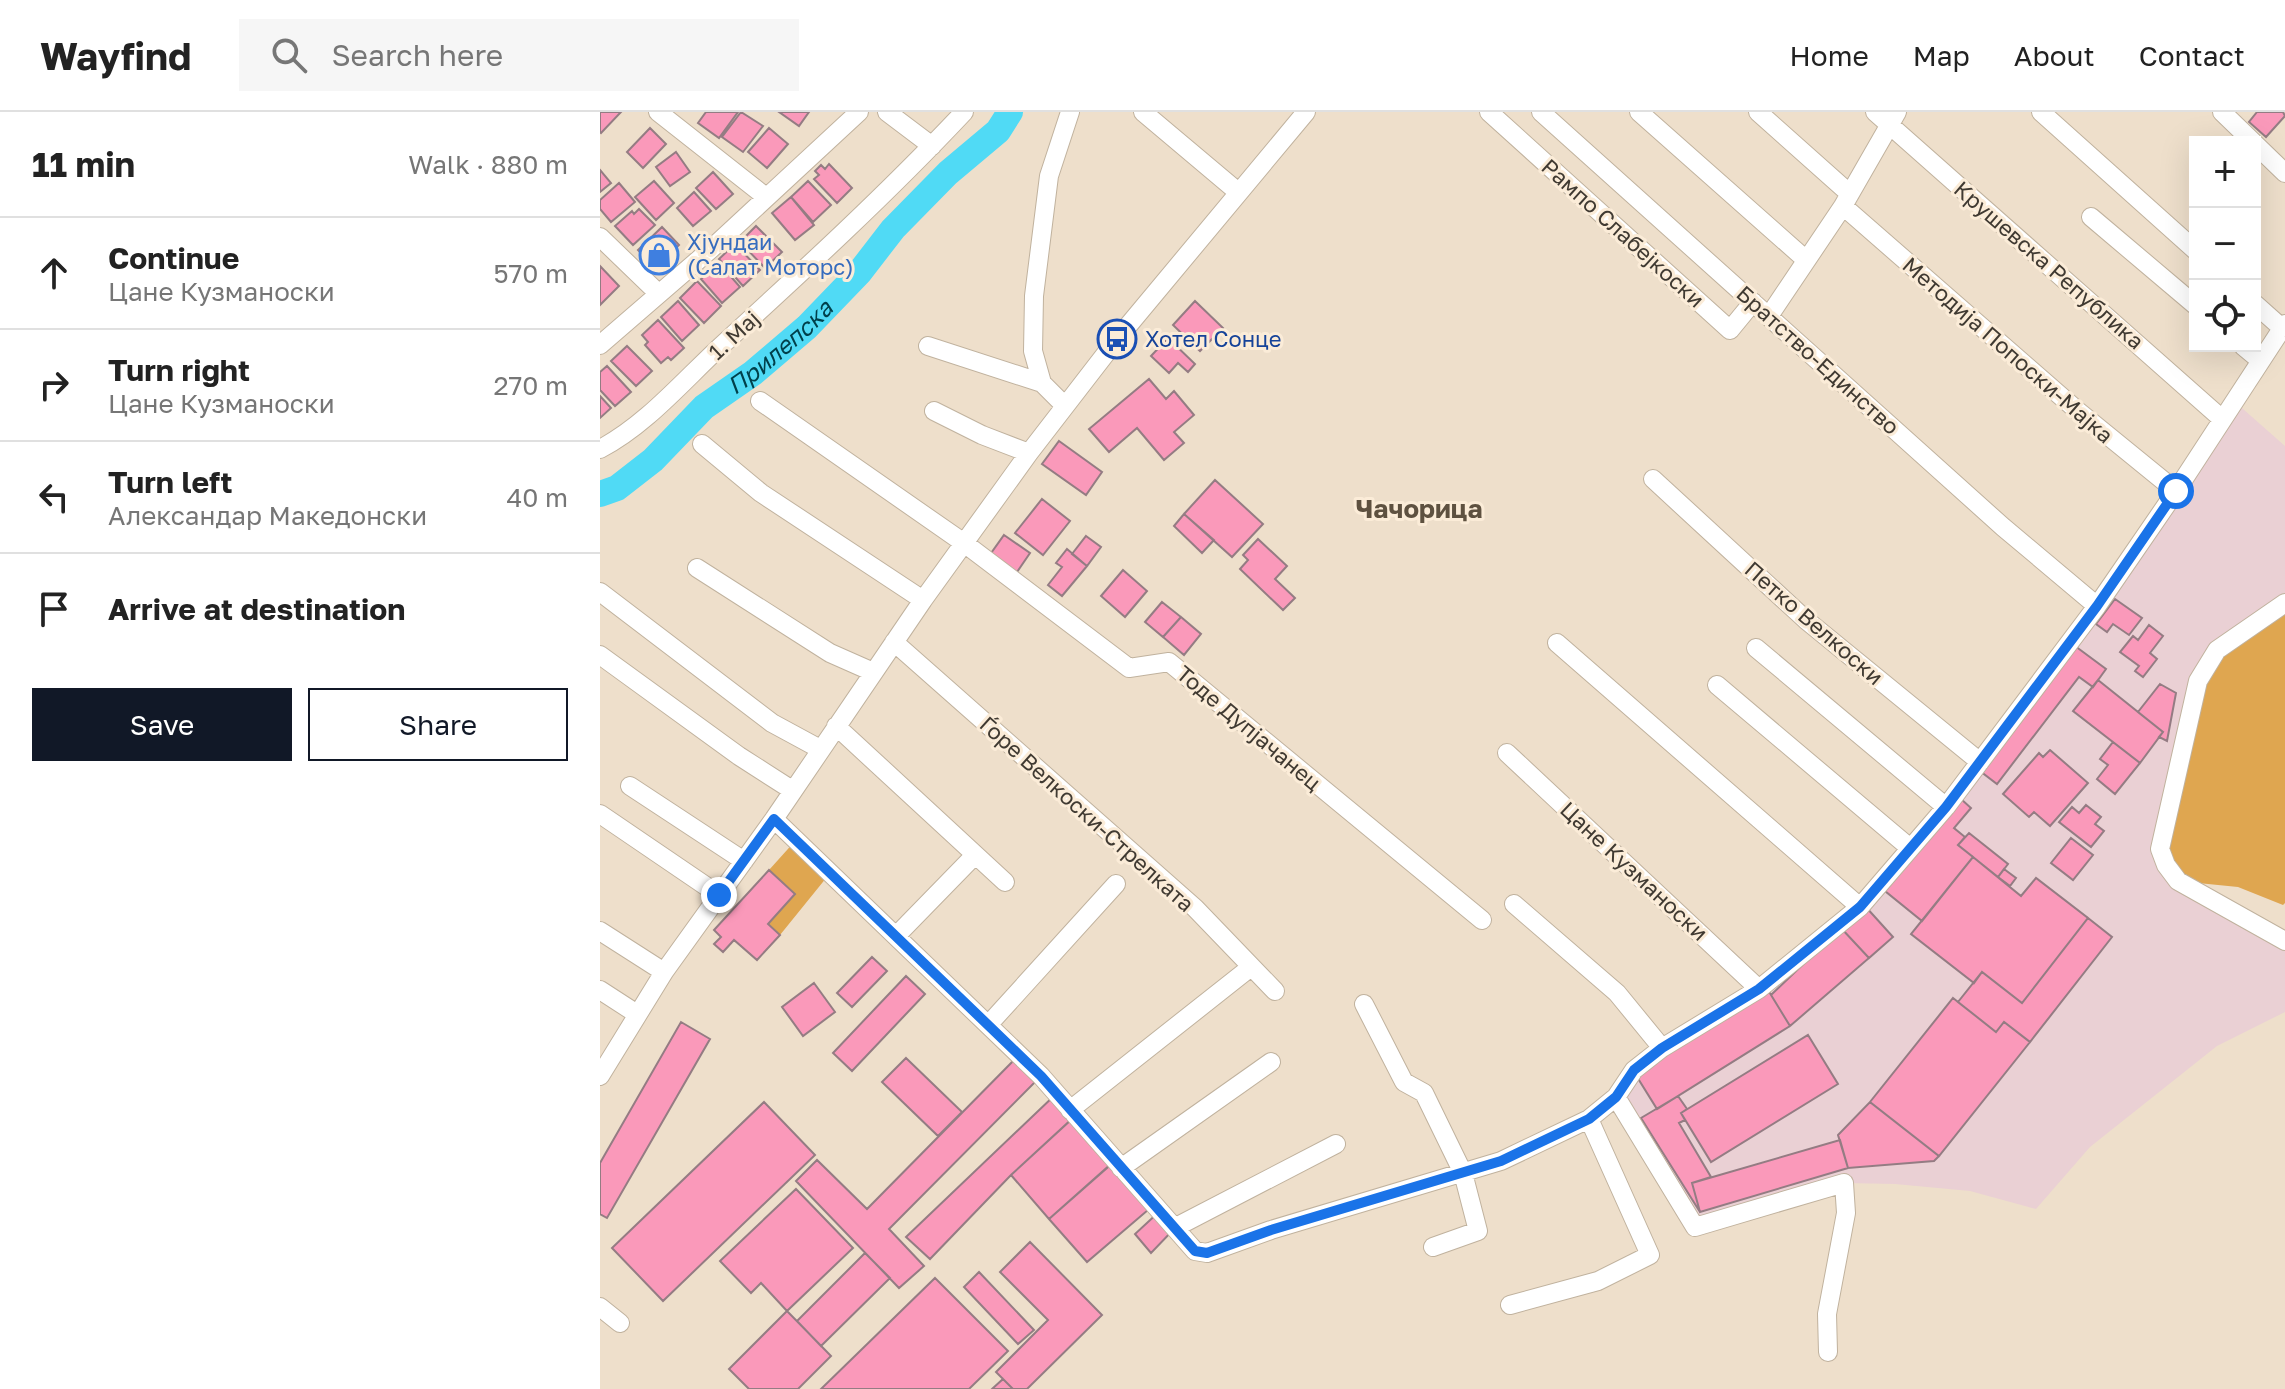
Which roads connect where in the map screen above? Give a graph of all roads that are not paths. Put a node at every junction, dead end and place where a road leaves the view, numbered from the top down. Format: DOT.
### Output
graph roads {
  1 [pos="658,112"];
  2 [pos="859,112"];
  3 [pos="887,112"];
  4 [pos="964,112"];
  5 [pos="1070,112"];
  6 [pos="1143,112"];
  7 [pos="1306,112"];
  8 [pos="1489,112"];
  9 [pos="1541,112"];
  10 [pos="1639,112"];
  11 [pos="1758,112"];
  12 [pos="1875,112"];
  13 [pos="2041,112"];
  14 [pos="2222,112"];
  15 [pos="1893,118"];
  16 [pos="2247,136"];
  17 [pos="932,146"];
  18 [pos="2261,150"];
  19 [pos="2285,173"];
  20 [pos="1238,192"];
  21 [pos="766,197"];
  22 [pos="1846,200"];
  23 [pos="2091,217"];
  24 [pos="600,237"];
  25 [pos="2189,245"];
  26 [pos="1805,259"];
  27 [pos="658,293"];
  28 [pos="2189,300"];
  29 [pos="1753,302"];
  30 [pos="2261,309"];
  31 [pos="1769,316"];
  32 [pos="2284,326"];
  33 [pos="600,345"];
  34 [pos="928,346"];
  35 [pos="2250,352"];
  36 [pos="2261,361"];
  37 [pos="1042,383"];
  38 [pos="760,401"];
  39 [pos="1065,406"];
  40 [pos="934,411"];
  41 [pos="2222,419"];
  42 [pos="702,444"];
  43 [pos="600,449"];
  44 [pos="1029,453"];
  45 [pos="1653,479"];
  46 [pos="2176,491"];
  47 [pos="964,543"];
  48 [pos="697,568"];
  49 [pos="600,592"];
  50 [pos="923,600"];
  51 [pos="2285,603"];
  52 [pos="2097,606"];
  53 [pos="894,642"];
  54 [pos="1557,643"];
  55 [pos="1756,648"];
  56 [pos="600,655"];
  57 [pos="873,672"];
  58 [pos="1717,685"];
  59 [pos="836,726"];
  60 [pos="820,749"];
  61 [pos="1507,753"];
  62 [pos="1980,762"];
  63 [pos="630,786"];
  64 [pos="792,790"];
  65 [pos="1946,807"];
  66 [pos="600,814"];
  67 [pos="774,819"];
  68 [pos="1910,848"];
  69 [pos="975,855"];
  70 [pos="744,861"];
  71 [pos="1005,882"];
  72 [pos="1116,884"];
  73 [pos="719,895"];
  74 [pos="1514,904"];
  75 [pos="1860,907"];
  76 [pos="1482,920"];
  77 [pos="600,931"];
  78 [pos="896,936"];
  79 [pos="2285,941"];
  80 [pos="1251,967"];
  81 [pos="664,972"];
  82 [pos="1759,989"];
  83 [pos="600,990"];
  84 [pos="1275,991"];
  85 [pos="1364,1004"];
  86 [pos="637,1014"];
  87 [pos="989,1024"];
  88 [pos="1662,1048"];
  89 [pos="1271,1062"];
  90 [pos="600,1076"];
  91 [pos="1616,1097"];
  92 [pos="1070,1110"];
  93 [pos="1589,1119"];
  94 [pos="1336,1144"];
  95 [pos="1121,1168"];
  96 [pos="1463,1173"];
  97 [pos="1176,1227"];
  98 [pos="1433,1247"];
  99 [pos="1510,1305"];
  100 [pos="600,1307"];
  101 [pos="620,1323"];
  102 [pos="1828,1352"];
  1 -- 21 [label="street"];
  2 -- 21 [label="street"];
  3 -- 17 [label="street"];
  4 -- 17 [label="street, 1. Мај"];
  5 -- 37 [label="street"];
  6 -- 20 [label="street"];
  7 -- 20 [label="street"];
  8 -- 29 [label="street, Рампо Слабејкоски"];
  9 -- 29 [label="street, Братство-Единство"];
  10 -- 26 [label="street"];
  11 -- 22 [label="street, Методија Попоски-Мајка"];
  12 -- 15 [label="street, Крушевска Република"];
  13 -- 25 [label="street"];
  14 -- 16 [label="street"];
  15 -- 22 [label="street"];
  15 -- 41 [label="street, Крушевска Република"];
  17 -- 43 [label="street, 1. Мај"];
  18 -- 19 [label="street"];
  20 -- 39 [label="street"];
  21 -- 27 [label="street"];
  22 -- 26 [label="street"];
  22 -- 46 [label="street, Методија Попоски-Мајка"];
  23 -- 28 [label="street"];
  24 -- 27 [label="street"];
  26 -- 31 [label="street"];
  27 -- 33 [label="street"];
  29 -- 31 [label="street, Братство-Единство"];
  30 -- 32 [label="street"];
  31 -- 52 [label="street, Братство-Единство"];
  32 -- 36 [label="street"];
  34 -- 37 [label="street"];
  35 -- 36 [label="street"];
  36 -- 41 [label="street"];
  37 -- 39 [label="street"];
  38 -- 47 [label="street, Тоде Дупјачанец"];
  39 -- 44 [label="street"];
  40 -- 44 [label="street"];
  41 -- 46 [label="street"];
  42 -- 50 [label="street"];
  44 -- 47 [label="street"];
  45 -- 62 [label="street, Петко Велкоски"];
  46 -- 52 [label="street"];
  47 -- 50 [label="street"];
  47 -- 76 [label="street, Тоде Дупјачанец"];
  48 -- 57 [label="street"];
  49 -- 60 [label="street"];
  50 -- 53 [label="street"];
  51 -- 79 [label="street"];
  52 -- 62 [label="street"];
  53 -- 57 [label="street"];
  53 -- 80 [label="street, Ѓоре Велкоски-Стрелката"];
  54 -- 75 [label="street"];
  55 -- 65 [label="street"];
  56 -- 64 [label="street"];
  57 -- 59 [label="street"];
  58 -- 68 [label="street"];
  59 -- 60 [label="street"];
  59 -- 69 [label="street"];
  60 -- 64 [label="street"];
  61 -- 82 [label="street, Цане Кузманоски"];
  62 -- 65 [label="street"];
  63 -- 70 [label="street"];
  64 -- 67 [label="street"];
  65 -- 68 [label="street"];
  66 -- 73 [label="street"];
  67 -- 70 [label="street"];
  67 -- 78 [label="street"];
  68 -- 75 [label="street"];
  69 -- 71 [label="street"];
  69 -- 78 [label="street"];
  70 -- 73 [label="street"];
  72 -- 87 [label="street"];
  73 -- 81 [label="street"];
  74 -- 88 [label="street"];
  75 -- 82 [label="street"];
  77 -- 81 [label="street"];
  78 -- 87 [label="street"];
  80 -- 84 [label="street, Ѓоре Велкоски-Стрелката"];
  80 -- 92 [label="street"];
  81 -- 86 [label="street"];
  82 -- 88 [label="street"];
  83 -- 86 [label="street"];
  85 -- 96 [label="street"];
  86 -- 90 [label="street"];
  87 -- 92 [label="street"];
  88 -- 91 [label="street"];
  89 -- 95 [label="street"];
  91 -- 93 [label="street"];
  91 -- 102 [label="street"];
  92 -- 95 [label="street"];
  93 -- 96 [label="street"];
  93 -- 99 [label="street"];
  94 -- 97 [label="street"];
  95 -- 97 [label="street"];
  96 -- 97 [label="street"];
  96 -- 98 [label="street"];
  100 -- 101 [label="street"];
}
